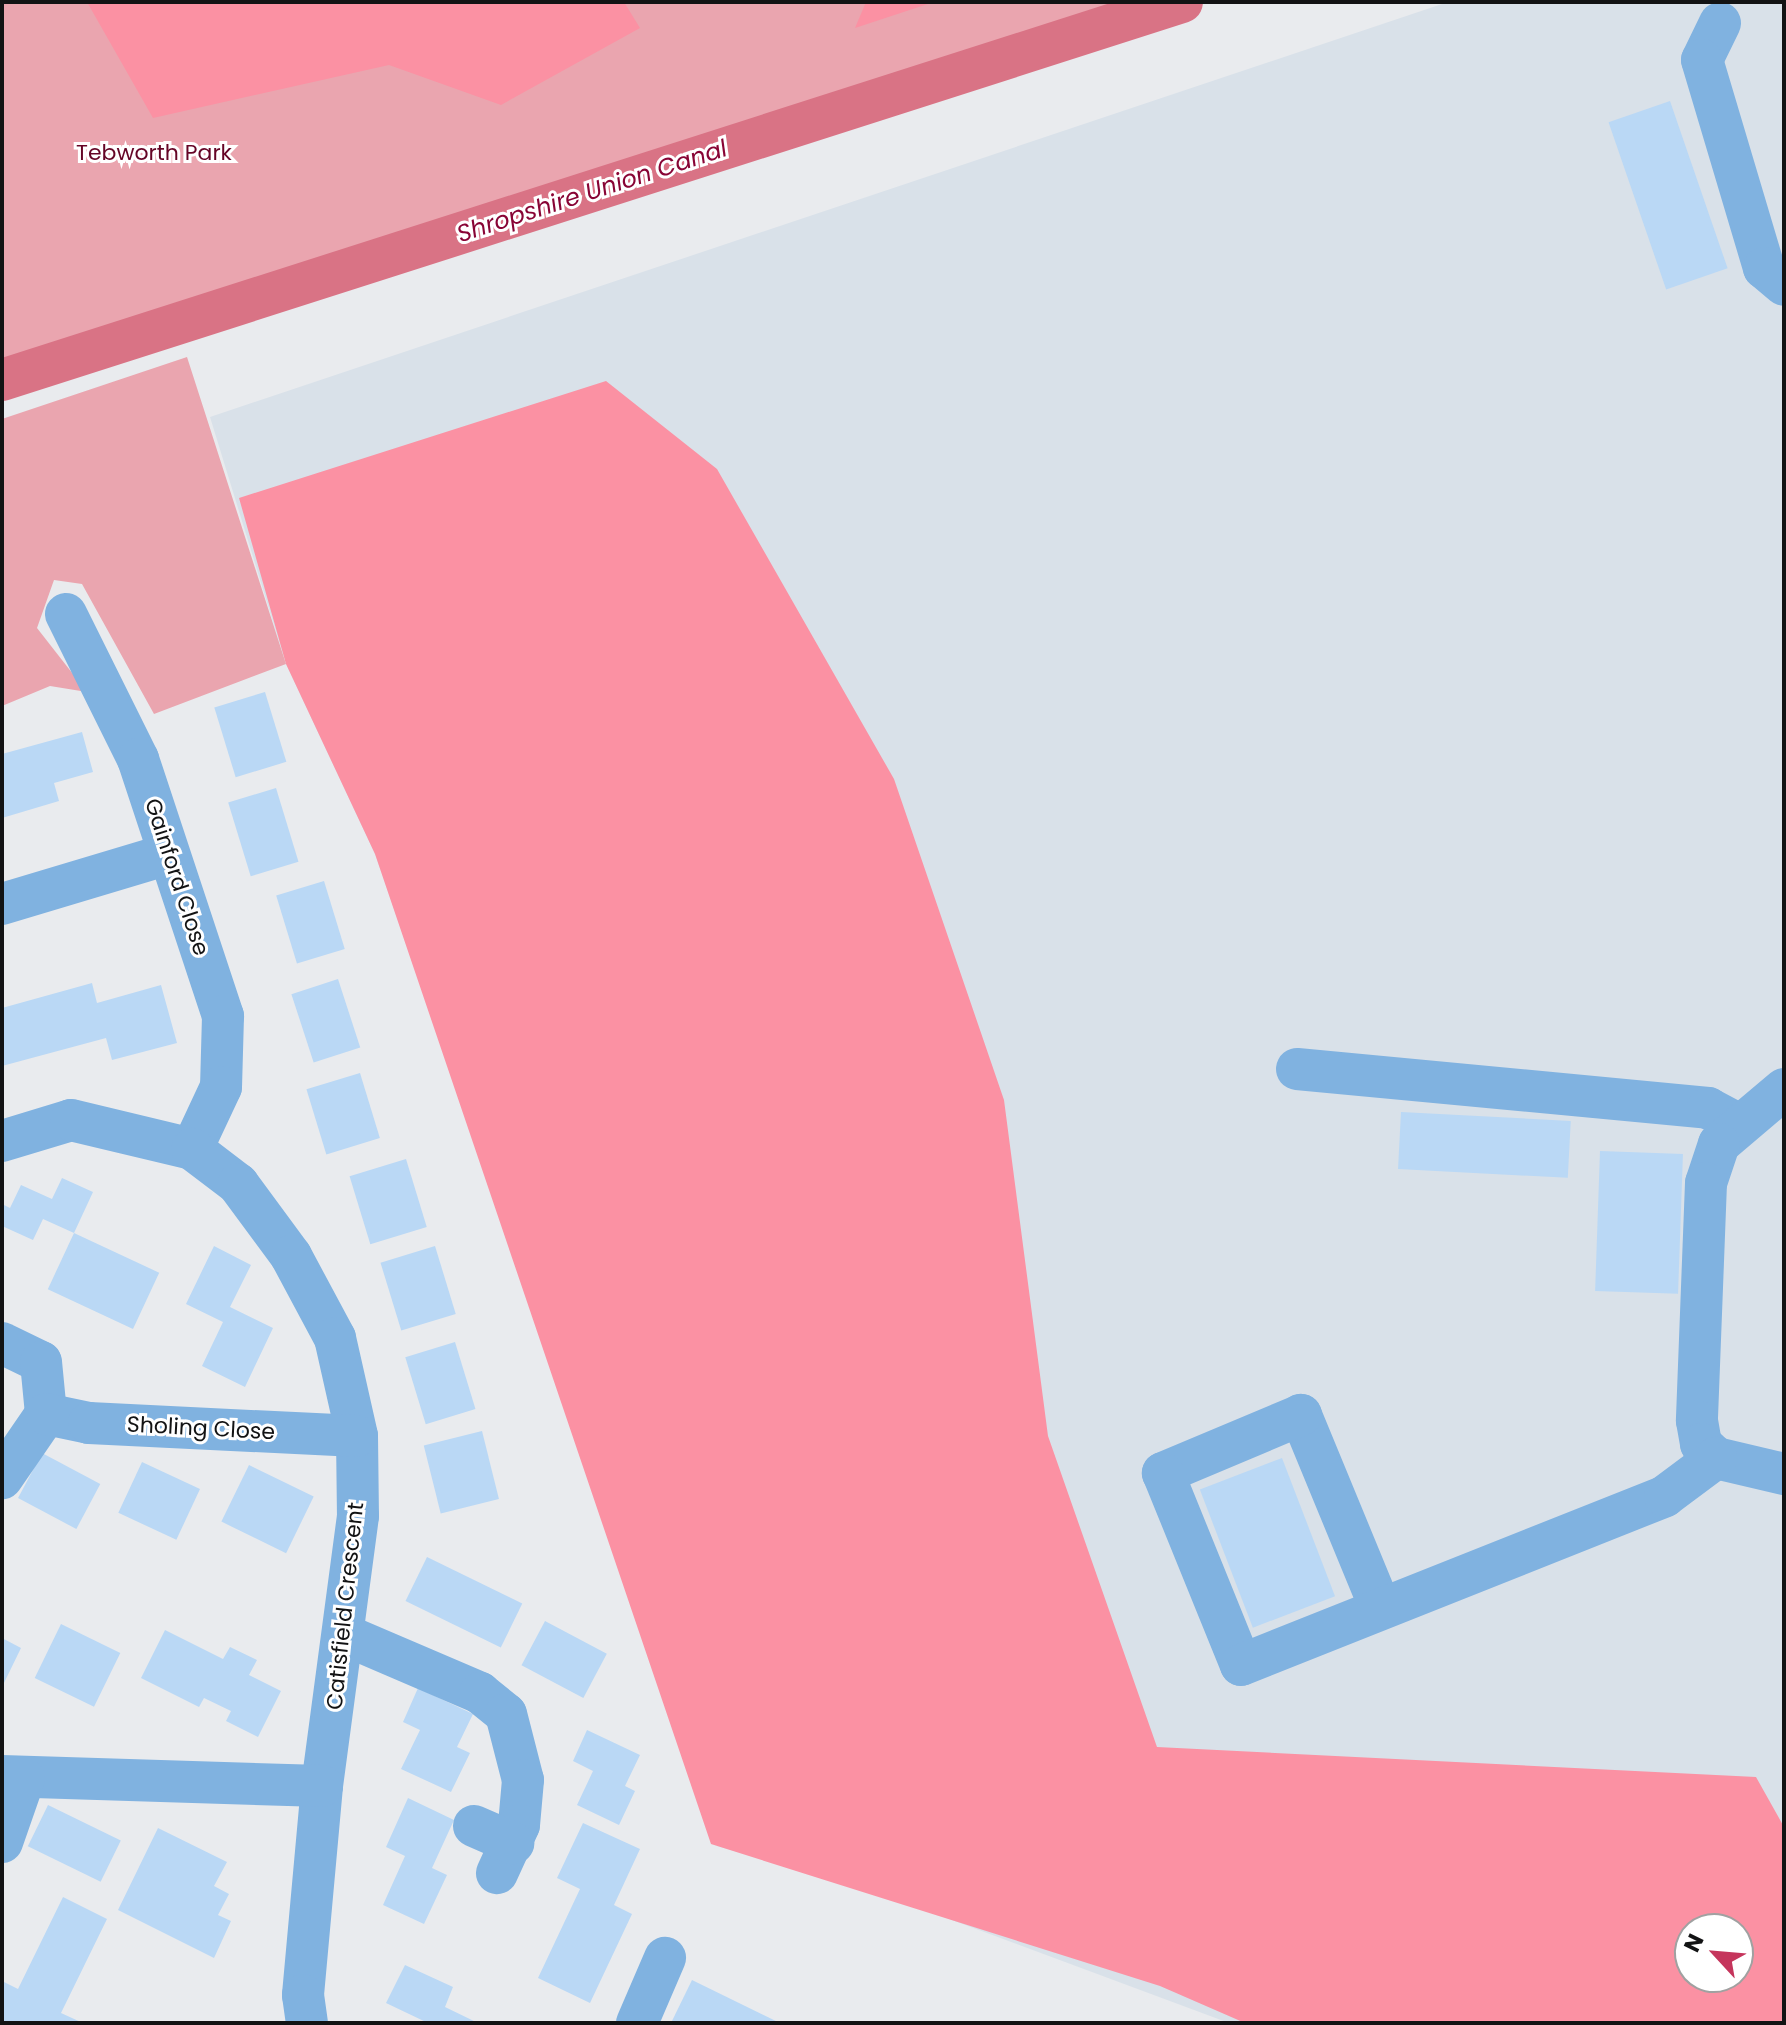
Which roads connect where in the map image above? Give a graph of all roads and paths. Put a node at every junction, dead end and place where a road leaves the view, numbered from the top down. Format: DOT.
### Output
graph roads {
  1 [pos="1720,23"];
  2 [pos="1784,285"];
  3 [pos="66,614"];
  4 [pos="169,854"];
  5 [pos="2,904"];
  6 [pos="1297,1069"];
  7 [pos="1784,1089"];
  8 [pos="1736,1123"];
  9 [pos="2,1141"];
  10 [pos="192,1149"];
  11 [pos="2,1343"];
  12 [pos="46,1414"];
  13 [pos="357,1436"];
  14 [pos="1716,1458"];
  15 [pos="1784,1474"];
  16 [pos="2,1478"];
  17 [pos="1380,1607"];
  18 [pos="345,1635"];
  19 [pos="13,1777"];
  20 [pos="322,1786"];
  21 [pos="474,1826"];
  22 [pos="2,1842"];
  23 [pos="665,1958"];
  24 [pos="307,2023"];
  25 [pos="637,2023"];
  1 -- 2 [label="street"];
  3 -- 4 [label="street, Gainford Close"];
  4 -- 5 [label="street"];
  4 -- 10 [label="street, Gainford Close"];
  6 -- 8 [label="street"];
  7 -- 8 [label="street"];
  8 -- 14 [label="street"];
  9 -- 10 [label="street, Catisfield Crescent"];
  10 -- 13 [label="street, Catisfield Crescent"];
  11 -- 12 [label="street"];
  12 -- 13 [label="street, Sholing Close"];
  12 -- 16 [label="street"];
  13 -- 18 [label="street, Catisfield Crescent"];
  14 -- 15 [label="street"];
  14 -- 17 [label="street"];
  17 -- 17 [label="street"];
  18 -- 20 [label="street, Catisfield Crescent"];
  18 -- 21 [label="street"];
  19 -- 20 [label="street"];
  19 -- 22 [label="street"];
  20 -- 24 [label="street, Catisfield Crescent"];
  23 -- 25 [label="street"];
}
